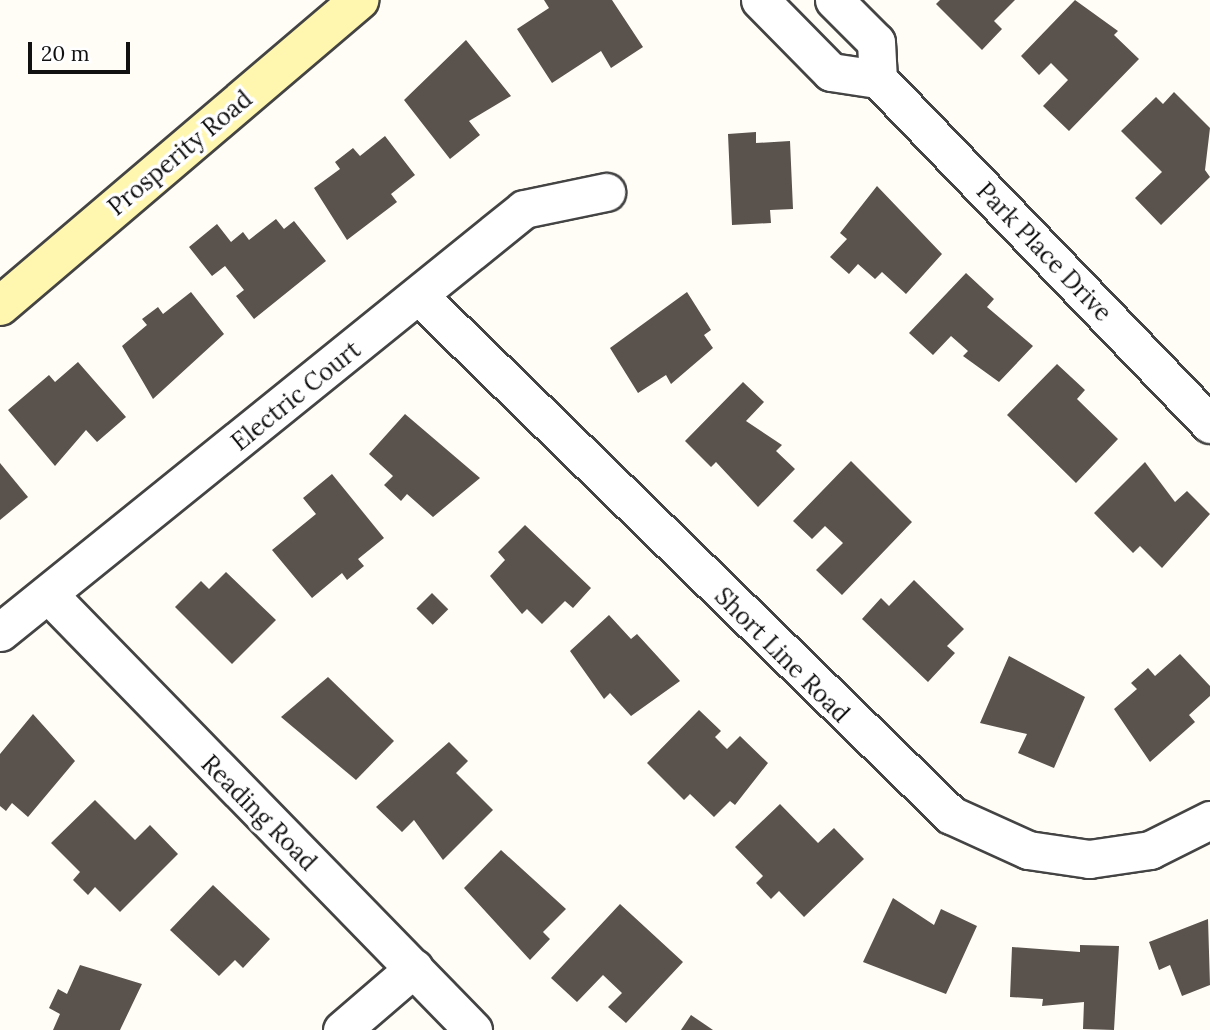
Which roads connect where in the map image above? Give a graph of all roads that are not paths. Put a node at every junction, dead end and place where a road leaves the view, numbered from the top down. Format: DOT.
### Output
graph roads {
  1 [pos="359,0"];
  2 [pos="760,0"];
  3 [pos="827,0"];
  4 [pos="834,0"];
  5 [pos="794,34"];
  6 [pos="878,79"];
  7 [pos="606,192"];
  8 [pos="420,297"];
  9 [pos="0,306"];
  10 [pos="1210,424"];
  11 [pos="48,594"];
  12 [pos="0,632"];
  13 [pos="1210,820"];
  14 [pos="414,968"];
  15 [pos="342,1030"];
  16 [pos="473,1030"];
  1 -- 9 [label="street, Prosperity Road"];
  2 -- 5 [label="street"];
  3 -- 5 [label="street"];
  4 -- 6 [label="street"];
  5 -- 6 [label="street"];
  6 -- 10 [label="street, Park Place Drive"];
  7 -- 8 [label="street, Electric Court"];
  8 -- 11 [label="street, Electric Court"];
  8 -- 13 [label="street, Short Line Road"];
  11 -- 12 [label="street, Electric Court"];
  11 -- 14 [label="street, Reading Road"];
  14 -- 15 [label="street"];
  14 -- 16 [label="street, Reading Road"];
}
